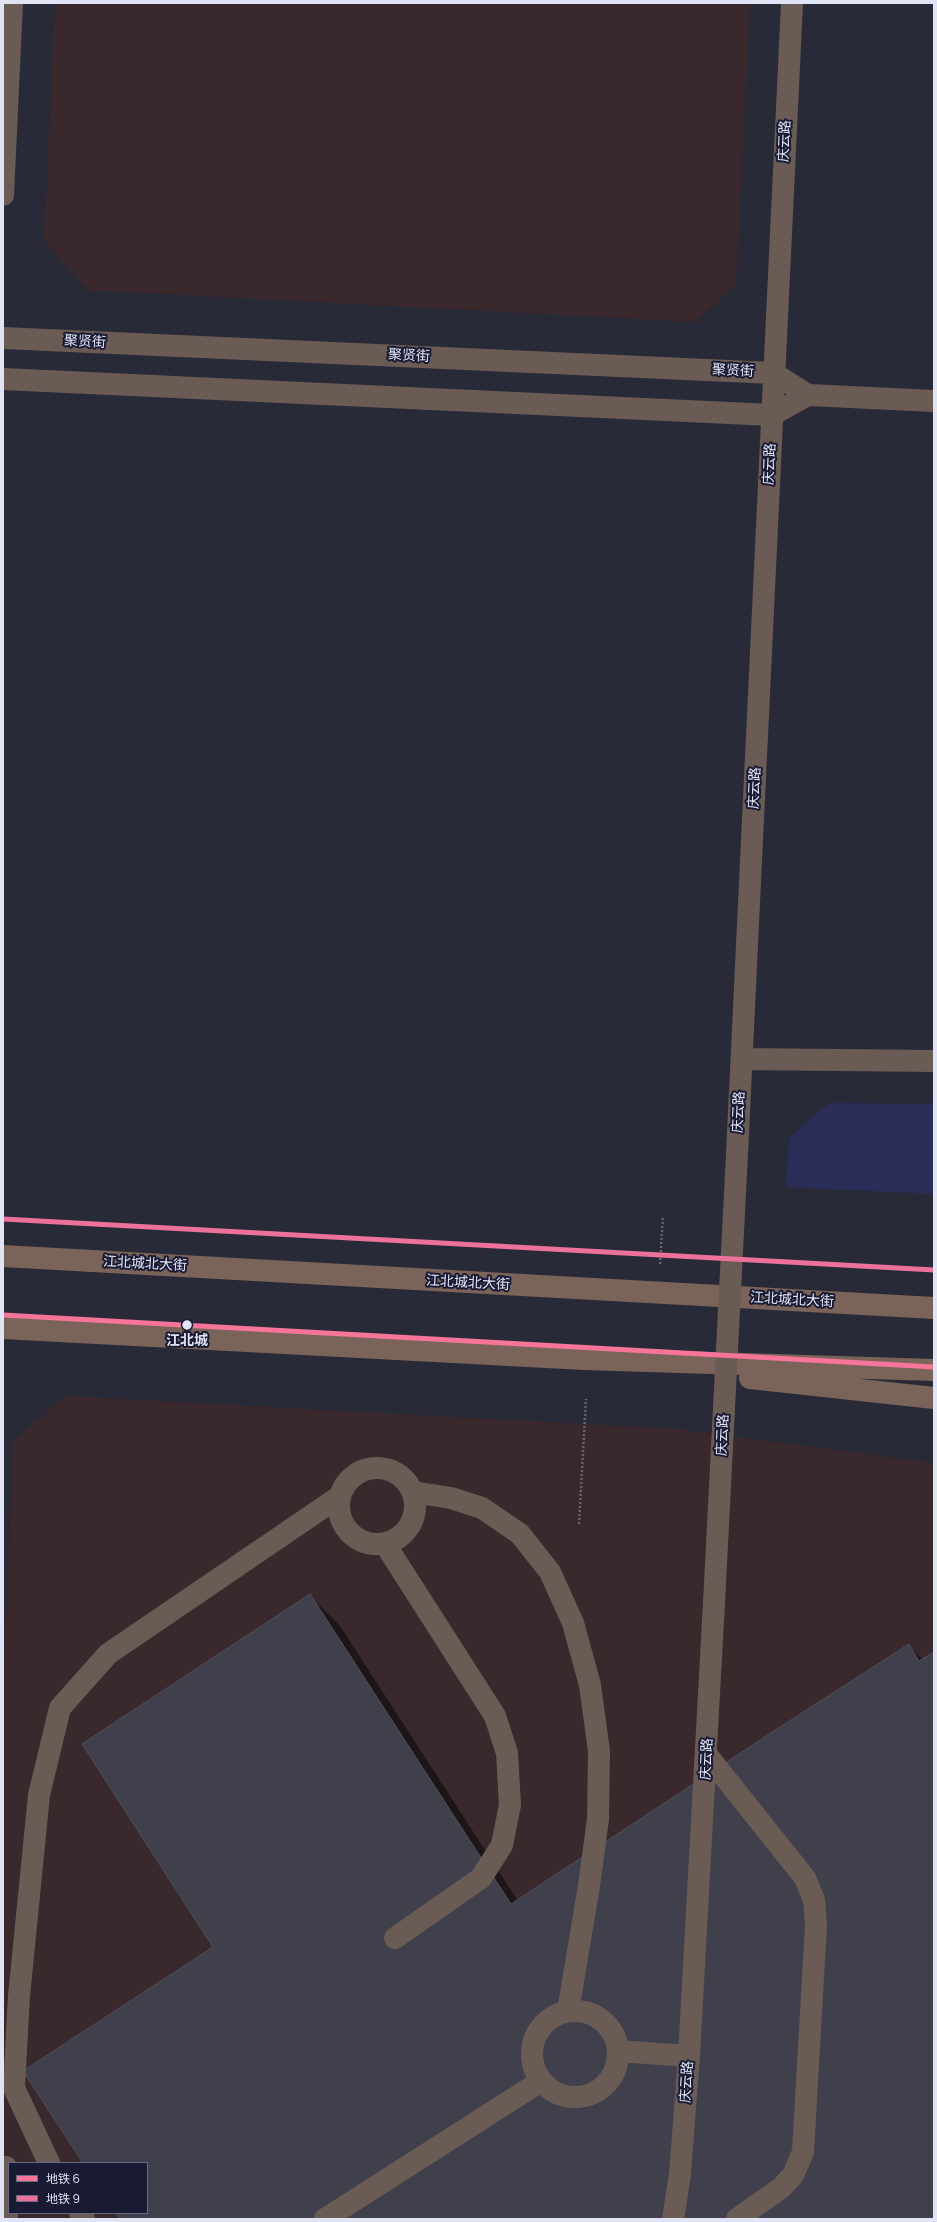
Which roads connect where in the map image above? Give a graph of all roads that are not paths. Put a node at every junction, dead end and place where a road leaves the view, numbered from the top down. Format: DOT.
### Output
graph roads {
  1 [pos="12,3"];
  2 [pos="792,3"];
  3 [pos="3,195"];
  4 [pos="3,338"];
  5 [pos="773,372"];
  6 [pos="3,379"];
  7 [pos="808,395"];
  8 [pos="934,401"];
  9 [pos="772,415"];
  10 [pos="742,1059"];
  11 [pos="934,1060"];
  12 [pos="3,1256"];
  13 [pos="934,1308"];
  14 [pos="3,1328"];
  15 [pos="584,1359"];
  16 [pos="934,1370"];
  17 [pos="934,1398"];
  18 [pos="413,1492"];
  19 [pos="340,1496"];
  20 [pos="385,1544"];
  21 [pos="707,1756"];
  22 [pos="395,1938"];
  23 [pos="568,2011"];
  24 [pos="618,2051"];
  25 [pos="689,2056"];
  26 [pos="541,2081"];
  27 [pos="49,2162"];
  28 [pos="6,2167"];
  29 [pos="7,2219"];
  30 [pos="325,2219"];
  31 [pos="672,2219"];
  32 [pos="737,2219"];
  1 -- 3 [label="street"];
  2 -- 5 [label="street, 庆云路"];
  4 -- 5 [label="street, 聚贤街"];
  5 -- 7 [label="street, 聚贤街"];
  5 -- 9 [label="street, 庆云路"];
  6 -- 9 [label="street"];
  7 -- 8 [label="street"];
  7 -- 9 [label="street"];
  9 -- 10 [label="street, 庆云路"];
  10 -- 11 [label="street"];
  10 -- 21 [label="street, 庆云路, bridge"];
  12 -- 13 [label="main road, 江北城北大街"];
  14 -- 15 [label="main road"];
  15 -- 16 [label="main road"];
  15 -- 17 [label="main road"];
  18 -- 19 [label="street"];
  18 -- 20 [label="street"];
  18 -- 23 [label="street"];
  19 -- 20 [label="street"];
  19 -- 27 [label="street"];
  20 -- 22 [label="street"];
  21 -- 25 [label="street, 庆云路"];
  21 -- 32 [label="street"];
  23 -- 24 [label="street"];
  23 -- 26 [label="street"];
  24 -- 25 [label="street"];
  24 -- 26 [label="street"];
  25 -- 31 [label="street, 庆云路"];
  26 -- 30 [label="street"];
  28 -- 29 [label="street"];
}
